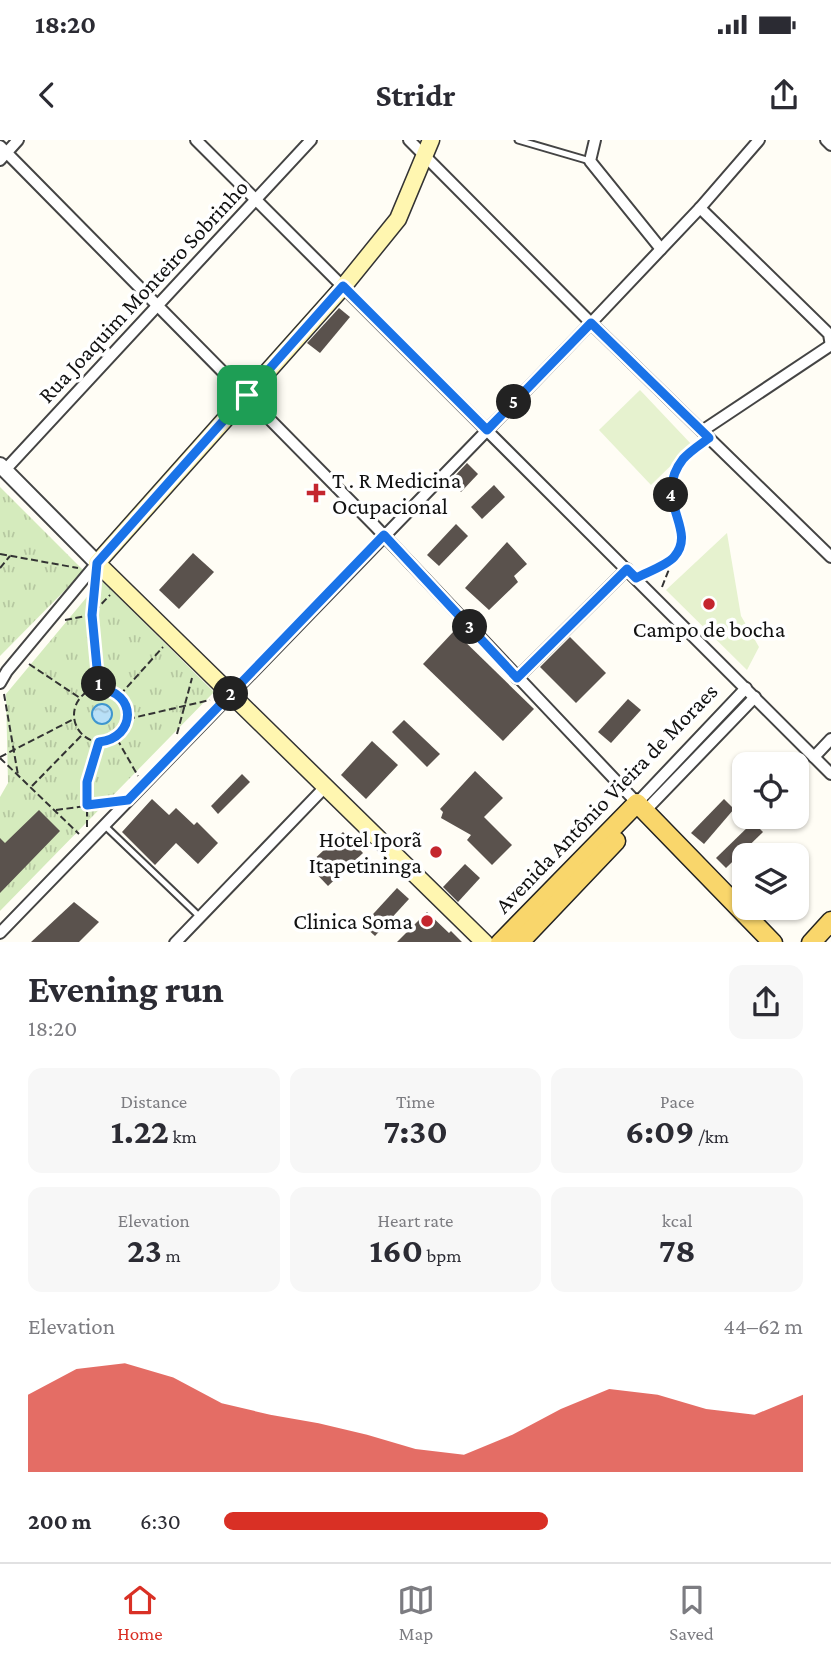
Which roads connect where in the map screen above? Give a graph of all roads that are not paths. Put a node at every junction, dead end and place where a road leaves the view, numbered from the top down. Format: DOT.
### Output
graph roads {
  1 [pos="18,140"];
  2 [pos="196,140"];
  3 [pos="312,140"];
  4 [pos="409,140"];
  5 [pos="431,140"];
  6 [pos="518,140"];
  7 [pos="594,140"];
  8 [pos="759,140"];
  9 [pos="826,140"];
  10 [pos="831,145"];
  11 [pos="2,153"];
  12 [pos="425,156"];
  13 [pos="590,161"];
  14 [pos="256,200"];
  15 [pos="700,208"];
  16 [pos="661,249"];
  17 [pos="343,286"];
  18 [pos="158,305"];
  19 [pos="591,323"];
  20 [pos="831,346"];
  21 [pos="247,395"];
  22 [pos="487,430"];
  23 [pos="705,434"];
  24 [pos="3,467"];
  25 [pos="384,535"];
  26 [pos="831,557"];
  27 [pos="94,567"];
  28 [pos="627,569"];
  29 [pos="517,678"];
  30 [pos="1,681"];
  31 [pos="746,688"];
  32 [pos="232,694"];
  33 [pos="755,697"];
  34 [pos="831,739"];
  35 [pos="814,757"];
  36 [pos="831,774"];
  37 [pos="326,786"];
  38 [pos="641,807"];
  39 [pos="104,825"];
  40 [pos="551,899"];
  41 [pos="200,917"];
  42 [pos="831,921"];
  43 [pos="0,933"];
  44 [pos="176,942"];
  45 [pos="484,942"];
  46 [pos="501,942"];
  47 [pos="520,942"];
  48 [pos="772,942"];
  49 [pos="812,942"];
  1 -- 11 [label="street"];
  2 -- 14 [label="street"];
  3 -- 14 [label="street, Rua Joaquim Monteiro Sobrinho"];
  4 -- 12 [label="street"];
  5 -- 12 [label="main road"];
  6 -- 13 [label="lane"];
  7 -- 13 [label="street"];
  8 -- 15 [label="street"];
  9 -- 10 [label="street"];
  11 -- 18 [label="street"];
  12 -- 17 [label="main road"];
  12 -- 19 [label="street"];
  13 -- 16 [label="street"];
  14 -- 17 [label="street"];
  14 -- 18 [label="street, Rua Joaquim Monteiro Sobrinho"];
  15 -- 16 [label="street"];
  15 -- 20 [label="street"];
  16 -- 19 [label="street"];
  17 -- 21 [label="main road"];
  17 -- 22 [label="street"];
  18 -- 21 [label="street"];
  18 -- 24 [label="street, Rua Joaquim Monteiro Sobrinho"];
  19 -- 22 [label="street"];
  19 -- 23 [label="street"];
  20 -- 23 [label="street"];
  21 -- 25 [label="street"];
  21 -- 27 [label="main road"];
  22 -- 25 [label="street"];
  22 -- 28 [label="street"];
  23 -- 26 [label="street"];
  24 -- 27 [label="street"];
  25 -- 29 [label="street"];
  25 -- 32 [label="street"];
  27 -- 30 [label="street"];
  27 -- 32 [label="main road"];
  28 -- 29 [label="street"];
  28 -- 31 [label="street"];
  29 -- 38 [label="street"];
  31 -- 33 [label="street"];
  31 -- 38 [label="street, Avenida Antônio Vieira de Moraes"];
  32 -- 37 [label="main road"];
  32 -- 39 [label="street"];
  33 -- 35 [label="street"];
  33 -- 38 [label="street, Avenida Antônio Vieira de Moraes"];
  34 -- 35 [label="street"];
  35 -- 36 [label="street"];
  37 -- 41 [label="street"];
  37 -- 45 [label="main road"];
  38 -- 40 [label="main road, Avenida Antônio Vieira de Moraes"];
  38 -- 48 [label="main road"];
  39 -- 41 [label="lane"];
  39 -- 43 [label="street"];
  40 -- 46 [label="main road, Avenida Antônio Vieira de Moraes"];
  40 -- 47 [label="main road, Avenida Antônio Vieira de Moraes"];
  41 -- 44 [label="street"];
  42 -- 49 [label="main road"];
}
